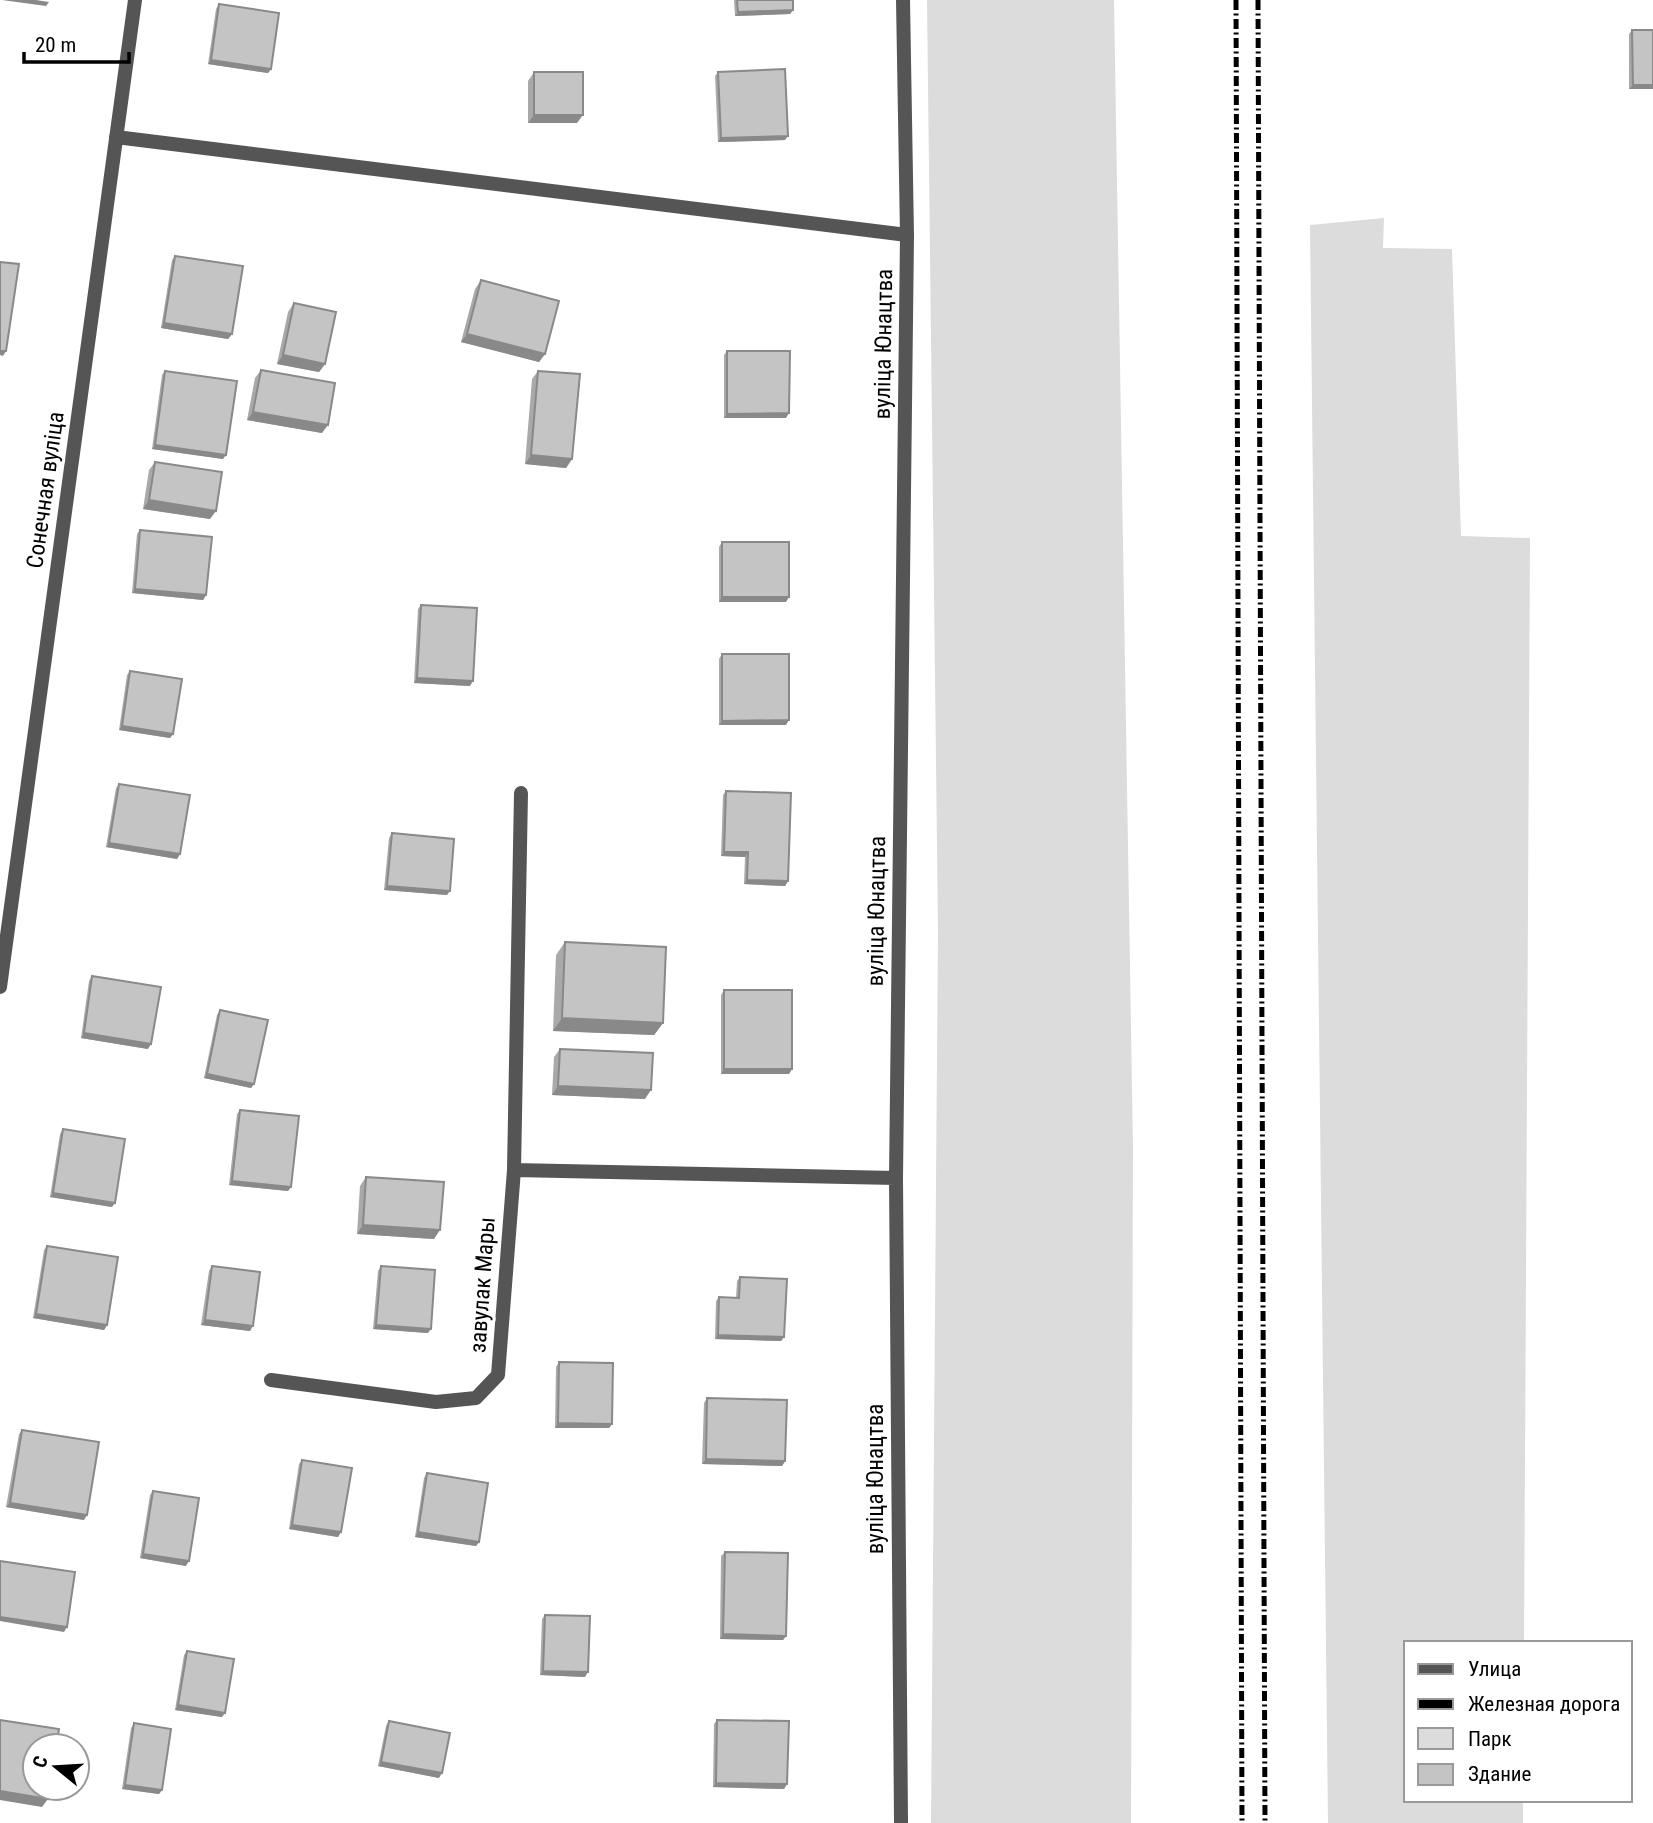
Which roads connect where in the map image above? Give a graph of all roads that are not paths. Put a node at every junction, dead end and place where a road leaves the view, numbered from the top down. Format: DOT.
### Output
graph roads {
  1 [pos="135,0"];
  2 [pos="903,0"];
  3 [pos="116,137"];
  4 [pos="906,235"];
  5 [pos="521,793"];
  6 [pos="0,987"];
  7 [pos="514,1170"];
  8 [pos="896,1178"];
  9 [pos="271,1380"];
  10 [pos="901,1823"];
  1 -- 3 [label="street, Сонечная вуліца"];
  2 -- 4 [label="street, вуліца Юнацтва"];
  3 -- 4 [label="street"];
  3 -- 6 [label="street, Сонечная вуліца"];
  4 -- 8 [label="street, вуліца Юнацтва"];
  5 -- 7 [label="street, завулак Мары"];
  7 -- 8 [label="street"];
  7 -- 9 [label="street, завулак Мары"];
  8 -- 10 [label="street, вуліца Юнацтва"];
}
